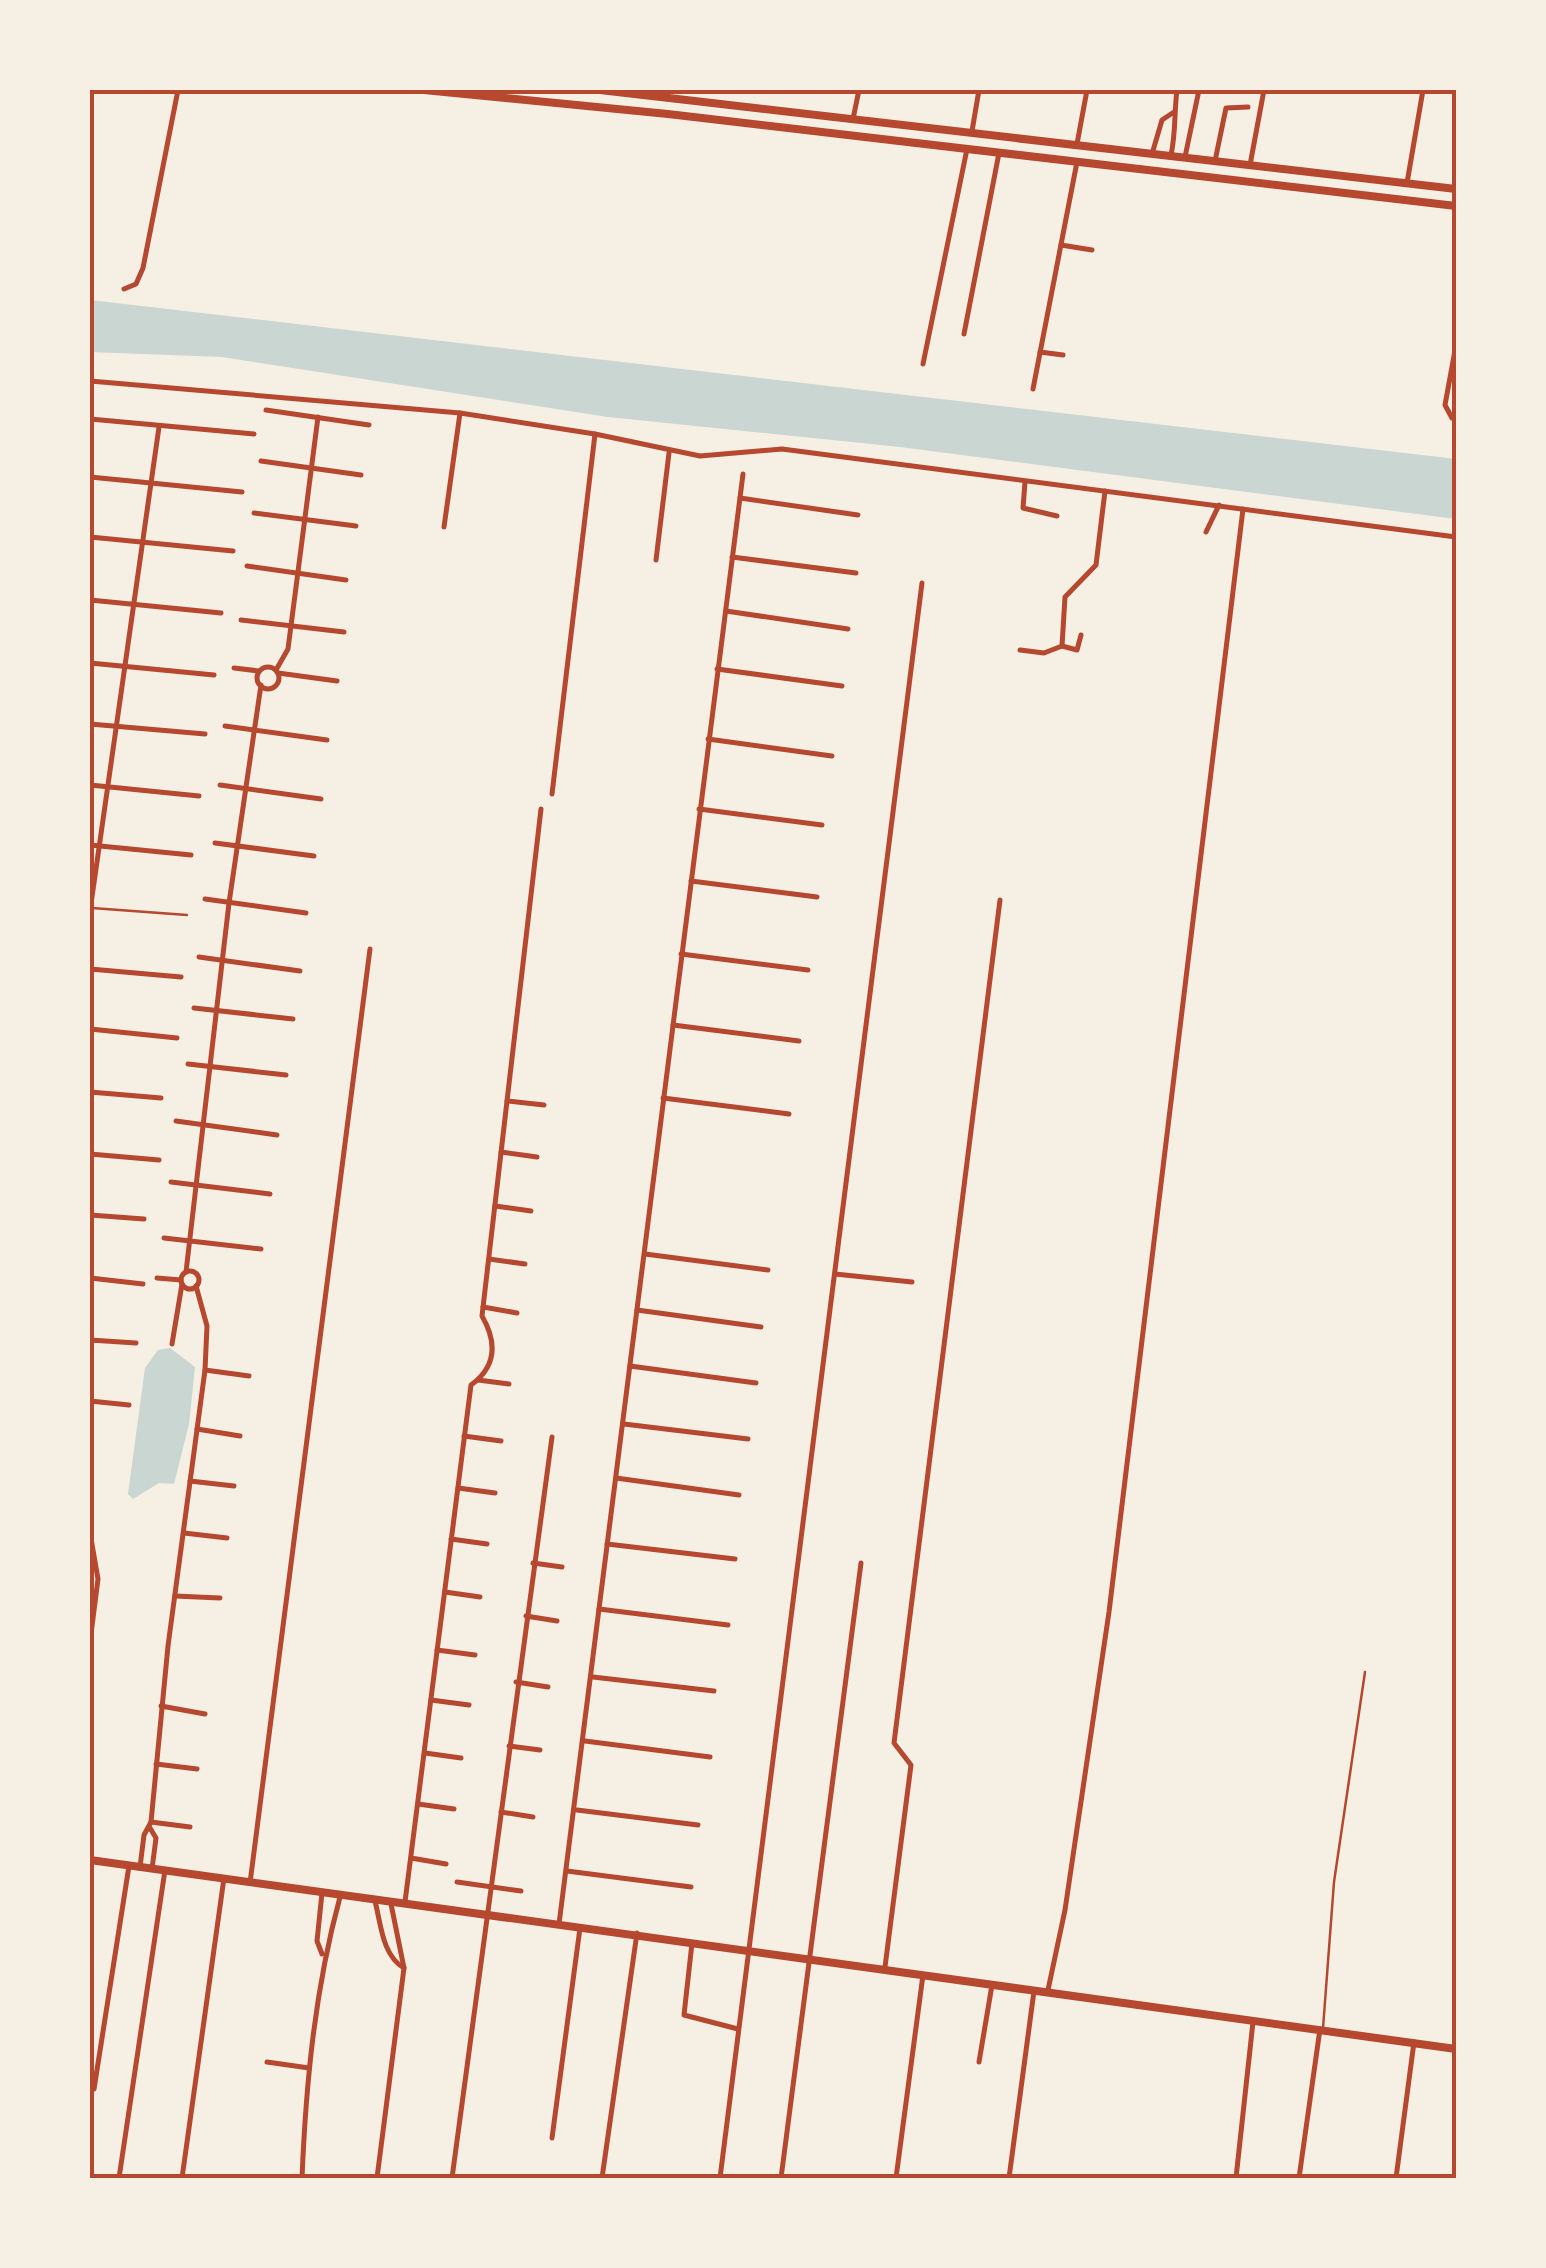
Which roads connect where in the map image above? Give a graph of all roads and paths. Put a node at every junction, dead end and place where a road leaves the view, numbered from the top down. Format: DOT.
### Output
graph roads {
  1 [pos="178,90"];
  2 [pos="424,90"];
  3 [pos="600,90"];
  4 [pos="859,90"];
  5 [pos="979,90"];
  6 [pos="1087,90"];
  7 [pos="1178,90"];
  8 [pos="1199,90"];
  9 [pos="1264,90"];
  10 [pos="1422,90"];
  11 [pos="661,94"];
  12 [pos="676,95"];
  13 [pos="1248,107"];
  14 [pos="1174,112"];
  15 [pos="853,119"];
  16 [pos="972,132"];
  17 [pos="1077,144"];
  18 [pos="967,150"];
  19 [pos="999,153"];
  20 [pos="1152,154"];
  21 [pos="1170,156"];
  22 [pos="1184,157"];
  23 [pos="1214,161"];
  24 [pos="1077,162"];
  25 [pos="1250,165"];
  26 [pos="1407,183"];
  27 [pos="1456,189"];
  28 [pos="1456,206"];
  29 [pos="1061,245"];
  30 [pos="1092,250"];
  31 [pos="124,288"];
  32 [pos="964,334"];
  33 [pos="1456,345"];
  34 [pos="1040,352"];
  35 [pos="1063,356"];
  36 [pos="923,364"];
  37 [pos="90,381"];
  38 [pos="1033,388"];
  39 [pos="266,410"];
  40 [pos="460,413"];
  41 [pos="318,417"];
  42 [pos="1452,418"];
  43 [pos="90,420"];
  44 [pos="368,425"];
  45 [pos="159,426"];
  46 [pos="254,434"];
  47 [pos="594,434"];
  48 [pos="669,452"];
  49 [pos="261,461"];
  50 [pos="311,468"];
  51 [pos="361,474"];
  52 [pos="743,474"];
  53 [pos="90,478"];
  54 [pos="1025,482"];
  55 [pos="151,483"];
  56 [pos="1105,491"];
  57 [pos="242,492"];
  58 [pos="740,498"];
  59 [pos="1219,504"];
  60 [pos="1243,509"];
  61 [pos="254,513"];
  62 [pos="858,516"];
  63 [pos="1057,516"];
  64 [pos="305,520"];
  65 [pos="356,526"];
  66 [pos="444,527"];
  67 [pos="1206,532"];
  68 [pos="90,537"];
  69 [pos="1456,537"];
  70 [pos="142,542"];
  71 [pos="233,551"];
  72 [pos="732,557"];
  73 [pos="656,560"];
  74 [pos="248,566"];
  75 [pos="298,574"];
  76 [pos="856,574"];
  77 [pos="346,580"];
  78 [pos="922,582"];
  79 [pos="90,600"];
  80 [pos="134,604"];
  81 [pos="726,611"];
  82 [pos="220,613"];
  83 [pos="241,620"];
  84 [pos="291,625"];
  85 [pos="848,629"];
  86 [pos="344,632"];
  87 [pos="1080,635"];
  88 [pos="1062,646"];
  89 [pos="1020,650"];
  90 [pos="90,663"];
  91 [pos="125,666"];
  92 [pos="234,668"];
  93 [pos="717,669"];
  94 [pos="260,672"];
  95 [pos="277,672"];
  96 [pos="214,675"];
  97 [pos="336,681"];
  98 [pos="260,685"];
  99 [pos="842,686"];
  100 [pos="90,724"];
  101 [pos="226,726"];
  102 [pos="116,727"];
  103 [pos="254,729"];
  104 [pos="205,734"];
  105 [pos="328,740"];
  106 [pos="708,740"];
  107 [pos="832,756"];
  108 [pos="90,785"];
  109 [pos="220,785"];
  110 [pos="108,787"];
  111 [pos="245,788"];
  112 [pos="552,794"];
  113 [pos="199,796"];
  114 [pos="321,799"];
  115 [pos="698,808"];
  116 [pos="540,809"];
  117 [pos="822,825"];
  118 [pos="214,843"];
  119 [pos="90,845"];
  120 [pos="99,846"];
  121 [pos="237,846"];
  122 [pos="191,855"];
  123 [pos="314,856"];
  124 [pos="690,881"];
  125 [pos="817,897"];
  126 [pos="205,899"];
  127 [pos="1000,900"];
  128 [pos="229,903"];
  129 [pos="90,909"];
  130 [pos="306,913"];
  131 [pos="187,916"];
  132 [pos="370,949"];
  133 [pos="680,954"];
  134 [pos="200,957"];
  135 [pos="222,960"];
  136 [pos="90,969"];
  137 [pos="808,970"];
  138 [pos="300,971"];
  139 [pos="180,977"];
  140 [pos="194,1008"];
  141 [pos="216,1009"];
  142 [pos="294,1018"];
  143 [pos="672,1025"];
  144 [pos="90,1029"];
  145 [pos="177,1038"];
  146 [pos="798,1041"];
  147 [pos="188,1064"];
  148 [pos="209,1067"];
  149 [pos="286,1075"];
  150 [pos="90,1092"];
  151 [pos="160,1098"];
  152 [pos="663,1098"];
  153 [pos="507,1100"];
  154 [pos="544,1105"];
  155 [pos="789,1114"];
  156 [pos="176,1121"];
  157 [pos="202,1125"];
  158 [pos="278,1135"];
  159 [pos="501,1152"];
  160 [pos="90,1154"];
  161 [pos="537,1156"];
  162 [pos="158,1160"];
  163 [pos="171,1182"];
  164 [pos="195,1185"];
  165 [pos="270,1194"];
  166 [pos="495,1206"];
  167 [pos="531,1211"];
  168 [pos="90,1214"];
  169 [pos="144,1219"];
  170 [pos="164,1238"];
  171 [pos="188,1242"];
  172 [pos="261,1249"];
  173 [pos="645,1254"];
  174 [pos="489,1259"];
  175 [pos="525,1264"];
  176 [pos="768,1270"];
  177 [pos="186,1272"];
  178 [pos="835,1274"];
  179 [pos="90,1278"];
  180 [pos="156,1278"];
  181 [pos="181,1282"];
  182 [pos="912,1282"];
  183 [pos="143,1284"];
  184 [pos="196,1286"];
  185 [pos="483,1307"];
  186 [pos="637,1310"];
  187 [pos="517,1313"];
  188 [pos="762,1327"];
  189 [pos="90,1340"];
  190 [pos="136,1343"];
  191 [pos="172,1344"];
  192 [pos="630,1366"];
  193 [pos="206,1370"];
  194 [pos="249,1376"];
  195 [pos="478,1380"];
  196 [pos="756,1383"];
  197 [pos="509,1384"];
  198 [pos="90,1401"];
  199 [pos="130,1405"];
  200 [pos="624,1424"];
  201 [pos="197,1429"];
  202 [pos="240,1436"];
  203 [pos="464,1436"];
  204 [pos="552,1437"];
  205 [pos="748,1440"];
  206 [pos="501,1442"];
  207 [pos="616,1478"];
  208 [pos="190,1482"];
  209 [pos="234,1486"];
  210 [pos="458,1488"];
  211 [pos="495,1493"];
  212 [pos="739,1494"];
  213 [pos="184,1534"];
  214 [pos="90,1535"];
  215 [pos="227,1538"];
  216 [pos="452,1538"];
  217 [pos="488,1544"];
  218 [pos="607,1544"];
  219 [pos="735,1559"];
  220 [pos="533,1563"];
  221 [pos="862,1563"];
  222 [pos="562,1566"];
  223 [pos="444,1592"];
  224 [pos="176,1596"];
  225 [pos="480,1597"];
  226 [pos="220,1598"];
  227 [pos="600,1609"];
  228 [pos="526,1616"];
  229 [pos="557,1621"];
  230 [pos="728,1625"];
  231 [pos="90,1642"];
  232 [pos="438,1650"];
  233 [pos="475,1655"];
  234 [pos="1365,1672"];
  235 [pos="592,1676"];
  236 [pos="516,1682"];
  237 [pos="548,1686"];
  238 [pos="714,1692"];
  239 [pos="431,1700"];
  240 [pos="162,1706"];
  241 [pos="469,1706"];
  242 [pos="205,1714"];
  243 [pos="584,1741"];
  244 [pos="509,1746"];
  245 [pos="540,1750"];
  246 [pos="424,1753"];
  247 [pos="710,1757"];
  248 [pos="462,1758"];
  249 [pos="156,1764"];
  250 [pos="197,1769"];
  251 [pos="418,1804"];
  252 [pos="454,1809"];
  253 [pos="576,1810"];
  254 [pos="502,1812"];
  255 [pos="533,1817"];
  256 [pos="150,1825"];
  257 [pos="698,1825"];
  258 [pos="190,1827"];
  259 [pos="411,1858"];
  260 [pos="90,1860"];
  261 [pos="446,1864"];
  262 [pos="129,1866"];
  263 [pos="140,1867"];
  264 [pos="152,1868"];
  265 [pos="165,1870"];
  266 [pos="567,1871"];
  267 [pos="224,1878"];
  268 [pos="250,1882"];
  269 [pos="456,1882"];
  270 [pos="493,1887"];
  271 [pos="691,1887"];
  272 [pos="521,1892"];
  273 [pos="322,1893"];
  274 [pos="340,1896"];
  275 [pos="375,1901"];
  276 [pos="391,1904"];
  277 [pos="405,1906"];
  278 [pos="490,1916"];
  279 [pos="559,1924"];
  280 [pos="580,1927"];
  281 [pos="637,1934"];
  282 [pos="693,1940"];
  283 [pos="751,1949"];
  284 [pos="322,1957"];
  285 [pos="811,1957"];
  286 [pos="885,1967"];
  287 [pos="404,1968"];
  288 [pos="924,1972"];
  289 [pos="992,1982"];
  290 [pos="1034,1988"];
  291 [pos="1048,1990"];
  292 [pos="1254,2019"];
  293 [pos="1321,2029"];
  294 [pos="739,2030"];
  295 [pos="1414,2042"];
  296 [pos="1456,2048"];
  297 [pos="267,2062"];
  298 [pos="979,2062"];
  299 [pos="308,2068"];
  300 [pos="94,2089"];
  301 [pos="552,2138"];
  302 [pos="120,2178"];
  303 [pos="182,2178"];
  304 [pos="302,2178"];
  305 [pos="377,2178"];
  306 [pos="452,2178"];
  307 [pos="602,2178"];
  308 [pos="720,2178"];
  309 [pos="781,2178"];
  310 [pos="896,2178"];
  311 [pos="1009,2178"];
  312 [pos="1236,2178"];
  313 [pos="1298,2178"];
  314 [pos="1396,2178"];
  1 -- 31 [label="street"];
  2 -- 18 [label="main road"];
  3 -- 11 [label="main road"];
  4 -- 15 [label="street"];
  5 -- 16 [label="street"];
  6 -- 17 [label="street"];
  7 -- 14 [label="street"];
  8 -- 22 [label="street"];
  9 -- 25 [label="street"];
  10 -- 26 [label="street"];
  11 -- 12 [label="main road"];
  12 -- 15 [label="main road"];
  13 -- 23 [label="street"];
  14 -- 20 [label="street"];
  14 -- 21 [label="street"];
  15 -- 16 [label="main road"];
  16 -- 17 [label="main road"];
  17 -- 20 [label="main road"];
  18 -- 19 [label="main road"];
  18 -- 36 [label="street"];
  19 -- 24 [label="main road"];
  19 -- 32 [label="street"];
  20 -- 21 [label="main road"];
  21 -- 22 [label="main road"];
  22 -- 23 [label="main road"];
  23 -- 25 [label="main road"];
  24 -- 28 [label="main road"];
  24 -- 29 [label="street"];
  25 -- 26 [label="main road"];
  26 -- 27 [label="main road"];
  29 -- 30 [label="street"];
  29 -- 34 [label="street"];
  33 -- 42 [label="street"];
  34 -- 35 [label="street"];
  34 -- 38 [label="street"];
  37 -- 40 [label="street"];
  39 -- 41 [label="street"];
  40 -- 47 [label="street"];
  40 -- 66 [label="street"];
  41 -- 44 [label="street"];
  41 -- 50 [label="street"];
  43 -- 45 [label="street"];
  45 -- 46 [label="street"];
  45 -- 55 [label="street"];
  47 -- 48 [label="street"];
  47 -- 112 [label="street"];
  48 -- 54 [label="street"];
  48 -- 73 [label="street"];
  49 -- 50 [label="street"];
  50 -- 51 [label="street"];
  50 -- 64 [label="street"];
  52 -- 58 [label="street"];
  53 -- 55 [label="street"];
  54 -- 56 [label="street"];
  54 -- 63 [label="street"];
  55 -- 57 [label="street"];
  55 -- 70 [label="street"];
  56 -- 59 [label="street"];
  56 -- 88 [label="street"];
  58 -- 62 [label="street"];
  58 -- 72 [label="street"];
  59 -- 60 [label="street"];
  59 -- 67 [label="street"];
  60 -- 69 [label="street"];
  60 -- 291 [label="street"];
  61 -- 64 [label="street"];
  64 -- 65 [label="street"];
  64 -- 75 [label="street"];
  68 -- 70 [label="street"];
  70 -- 71 [label="street"];
  70 -- 80 [label="street"];
  72 -- 76 [label="street"];
  72 -- 81 [label="street"];
  74 -- 75 [label="street"];
  75 -- 77 [label="street"];
  75 -- 84 [label="street"];
  78 -- 178 [label="street"];
  79 -- 80 [label="street"];
  80 -- 82 [label="street"];
  80 -- 91 [label="street"];
  81 -- 85 [label="street"];
  81 -- 93 [label="street"];
  83 -- 84 [label="street"];
  84 -- 86 [label="street"];
  84 -- 95 [label="street"];
  87 -- 88 [label="street"];
  88 -- 89 [label="street"];
  90 -- 91 [label="street"];
  91 -- 96 [label="street"];
  91 -- 102 [label="street"];
  92 -- 94 [label="street"];
  93 -- 99 [label="street"];
  93 -- 106 [label="street"];
  94 -- 95 [label="street"];
  94 -- 98 [label="street"];
  95 -- 97 [label="street"];
  95 -- 98 [label="street"];
  98 -- 103 [label="street"];
  100 -- 102 [label="street"];
  101 -- 103 [label="street"];
  102 -- 104 [label="street"];
  102 -- 110 [label="street"];
  103 -- 105 [label="street"];
  103 -- 111 [label="street"];
  106 -- 107 [label="street"];
  106 -- 115 [label="street"];
  108 -- 110 [label="street"];
  109 -- 111 [label="street"];
  110 -- 113 [label="street"];
  110 -- 120 [label="street"];
  111 -- 114 [label="street"];
  111 -- 121 [label="street"];
  115 -- 117 [label="street"];
  115 -- 124 [label="street"];
  116 -- 153 [label="street"];
  118 -- 121 [label="street"];
  119 -- 120 [label="street"];
  120 -- 122 [label="street"];
  120 -- 129 [label="street"];
  121 -- 123 [label="street"];
  121 -- 128 [label="street"];
  124 -- 125 [label="street"];
  124 -- 133 [label="street"];
  126 -- 128 [label="street"];
  127 -- 286 [label="street"];
  128 -- 130 [label="street"];
  128 -- 135 [label="street"];
  129 -- 131 [label="lane"];
  132 -- 268 [label="street"];
  133 -- 137 [label="street"];
  133 -- 143 [label="street"];
  134 -- 135 [label="street"];
  135 -- 138 [label="street"];
  135 -- 141 [label="street"];
  136 -- 139 [label="street"];
  140 -- 141 [label="street"];
  141 -- 142 [label="street"];
  141 -- 148 [label="street"];
  143 -- 146 [label="street"];
  143 -- 152 [label="street"];
  144 -- 145 [label="street"];
  147 -- 148 [label="street"];
  148 -- 149 [label="street"];
  148 -- 157 [label="street"];
  150 -- 151 [label="street"];
  152 -- 155 [label="street"];
  152 -- 173 [label="street"];
  153 -- 154 [label="street"];
  153 -- 159 [label="street"];
  156 -- 157 [label="street"];
  157 -- 158 [label="street"];
  157 -- 164 [label="street"];
  159 -- 161 [label="street"];
  159 -- 166 [label="street"];
  160 -- 162 [label="street"];
  163 -- 164 [label="street"];
  164 -- 165 [label="street"];
  164 -- 171 [label="street"];
  166 -- 167 [label="street"];
  166 -- 174 [label="street"];
  168 -- 169 [label="street"];
  170 -- 171 [label="street"];
  171 -- 172 [label="street"];
  171 -- 177 [label="street"];
  173 -- 176 [label="street"];
  173 -- 186 [label="street"];
  174 -- 175 [label="street"];
  174 -- 185 [label="street"];
  177 -- 181 [label="street"];
  177 -- 184 [label="street"];
  178 -- 182 [label="street"];
  178 -- 283 [label="street"];
  179 -- 183 [label="street"];
  180 -- 181 [label="street"];
  181 -- 184 [label="street"];
  181 -- 191 [label="street"];
  184 -- 193 [label="street"];
  185 -- 187 [label="street"];
  185 -- 195 [label="street"];
  186 -- 188 [label="street"];
  186 -- 192 [label="street"];
  189 -- 190 [label="street"];
  192 -- 196 [label="street"];
  192 -- 200 [label="street"];
  193 -- 194 [label="street"];
  193 -- 201 [label="street"];
  195 -- 197 [label="street"];
  195 -- 203 [label="street"];
  198 -- 199 [label="street"];
  200 -- 205 [label="street"];
  200 -- 207 [label="street"];
  201 -- 202 [label="street"];
  201 -- 208 [label="street"];
  203 -- 206 [label="street"];
  203 -- 210 [label="street"];
  204 -- 220 [label="street"];
  207 -- 212 [label="street"];
  207 -- 218 [label="street"];
  208 -- 209 [label="street"];
  208 -- 213 [label="street"];
  210 -- 211 [label="street"];
  210 -- 216 [label="street"];
  213 -- 215 [label="street"];
  213 -- 224 [label="street"];
  214 -- 231 [label="street"];
  216 -- 217 [label="street"];
  216 -- 223 [label="street"];
  218 -- 219 [label="street"];
  218 -- 227 [label="street"];
  220 -- 222 [label="street"];
  220 -- 228 [label="street"];
  221 -- 285 [label="street"];
  223 -- 225 [label="street"];
  223 -- 232 [label="street"];
  224 -- 226 [label="street"];
  224 -- 240 [label="street"];
  227 -- 230 [label="street"];
  227 -- 235 [label="street"];
  228 -- 229 [label="street"];
  228 -- 236 [label="street"];
  232 -- 233 [label="street"];
  232 -- 239 [label="street"];
  234 -- 293 [label="lane"];
  235 -- 238 [label="street"];
  235 -- 243 [label="street"];
  236 -- 237 [label="street"];
  236 -- 244 [label="street"];
  239 -- 241 [label="street"];
  239 -- 246 [label="street"];
  240 -- 242 [label="street"];
  240 -- 249 [label="street"];
  243 -- 247 [label="street"];
  243 -- 253 [label="street"];
  244 -- 245 [label="street"];
  244 -- 254 [label="street"];
  246 -- 248 [label="street"];
  246 -- 251 [label="street"];
  249 -- 250 [label="street"];
  249 -- 256 [label="street"];
  251 -- 252 [label="street"];
  251 -- 259 [label="street"];
  253 -- 257 [label="street"];
  253 -- 266 [label="street"];
  254 -- 255 [label="street"];
  254 -- 270 [label="street"];
  256 -- 258 [label="street"];
  256 -- 263 [label="street"];
  256 -- 264 [label="street"];
  259 -- 261 [label="street"];
  259 -- 277 [label="street"];
  260 -- 262 [label="main road"];
  262 -- 263 [label="main road"];
  262 -- 300 [label="street"];
  263 -- 264 [label="main road"];
  264 -- 265 [label="main road"];
  265 -- 267 [label="main road"];
  265 -- 302 [label="street"];
  266 -- 271 [label="street"];
  266 -- 279 [label="street"];
  267 -- 268 [label="main road"];
  267 -- 303 [label="street"];
  268 -- 273 [label="main road"];
  269 -- 270 [label="street"];
  270 -- 272 [label="street"];
  270 -- 278 [label="street"];
  273 -- 274 [label="main road"];
  273 -- 284 [label="street"];
  274 -- 275 [label="main road"];
  274 -- 284 [label="street"];
  275 -- 276 [label="main road"];
  275 -- 287 [label="street"];
  276 -- 277 [label="main road"];
  276 -- 287 [label="street"];
  277 -- 278 [label="main road"];
  278 -- 279 [label="main road"];
  278 -- 306 [label="street"];
  279 -- 280 [label="main road"];
  280 -- 281 [label="main road"];
  280 -- 301 [label="street"];
  281 -- 282 [label="main road"];
  281 -- 307 [label="street"];
  282 -- 283 [label="main road"];
  282 -- 294 [label="street"];
  283 -- 285 [label="main road"];
  283 -- 294 [label="street"];
  284 -- 299 [label="street"];
  285 -- 286 [label="main road"];
  285 -- 309 [label="street"];
  286 -- 288 [label="main road"];
  287 -- 305 [label="street"];
  288 -- 289 [label="main road"];
  288 -- 310 [label="street"];
  289 -- 290 [label="main road"];
  289 -- 298 [label="street"];
  290 -- 291 [label="main road"];
  290 -- 311 [label="street"];
  291 -- 292 [label="main road"];
  292 -- 293 [label="main road"];
  292 -- 312 [label="street"];
  293 -- 295 [label="main road"];
  293 -- 313 [label="street"];
  294 -- 308 [label="street"];
  295 -- 296 [label="main road"];
  295 -- 314 [label="street"];
  297 -- 299 [label="street"];
  299 -- 304 [label="street"];
}
